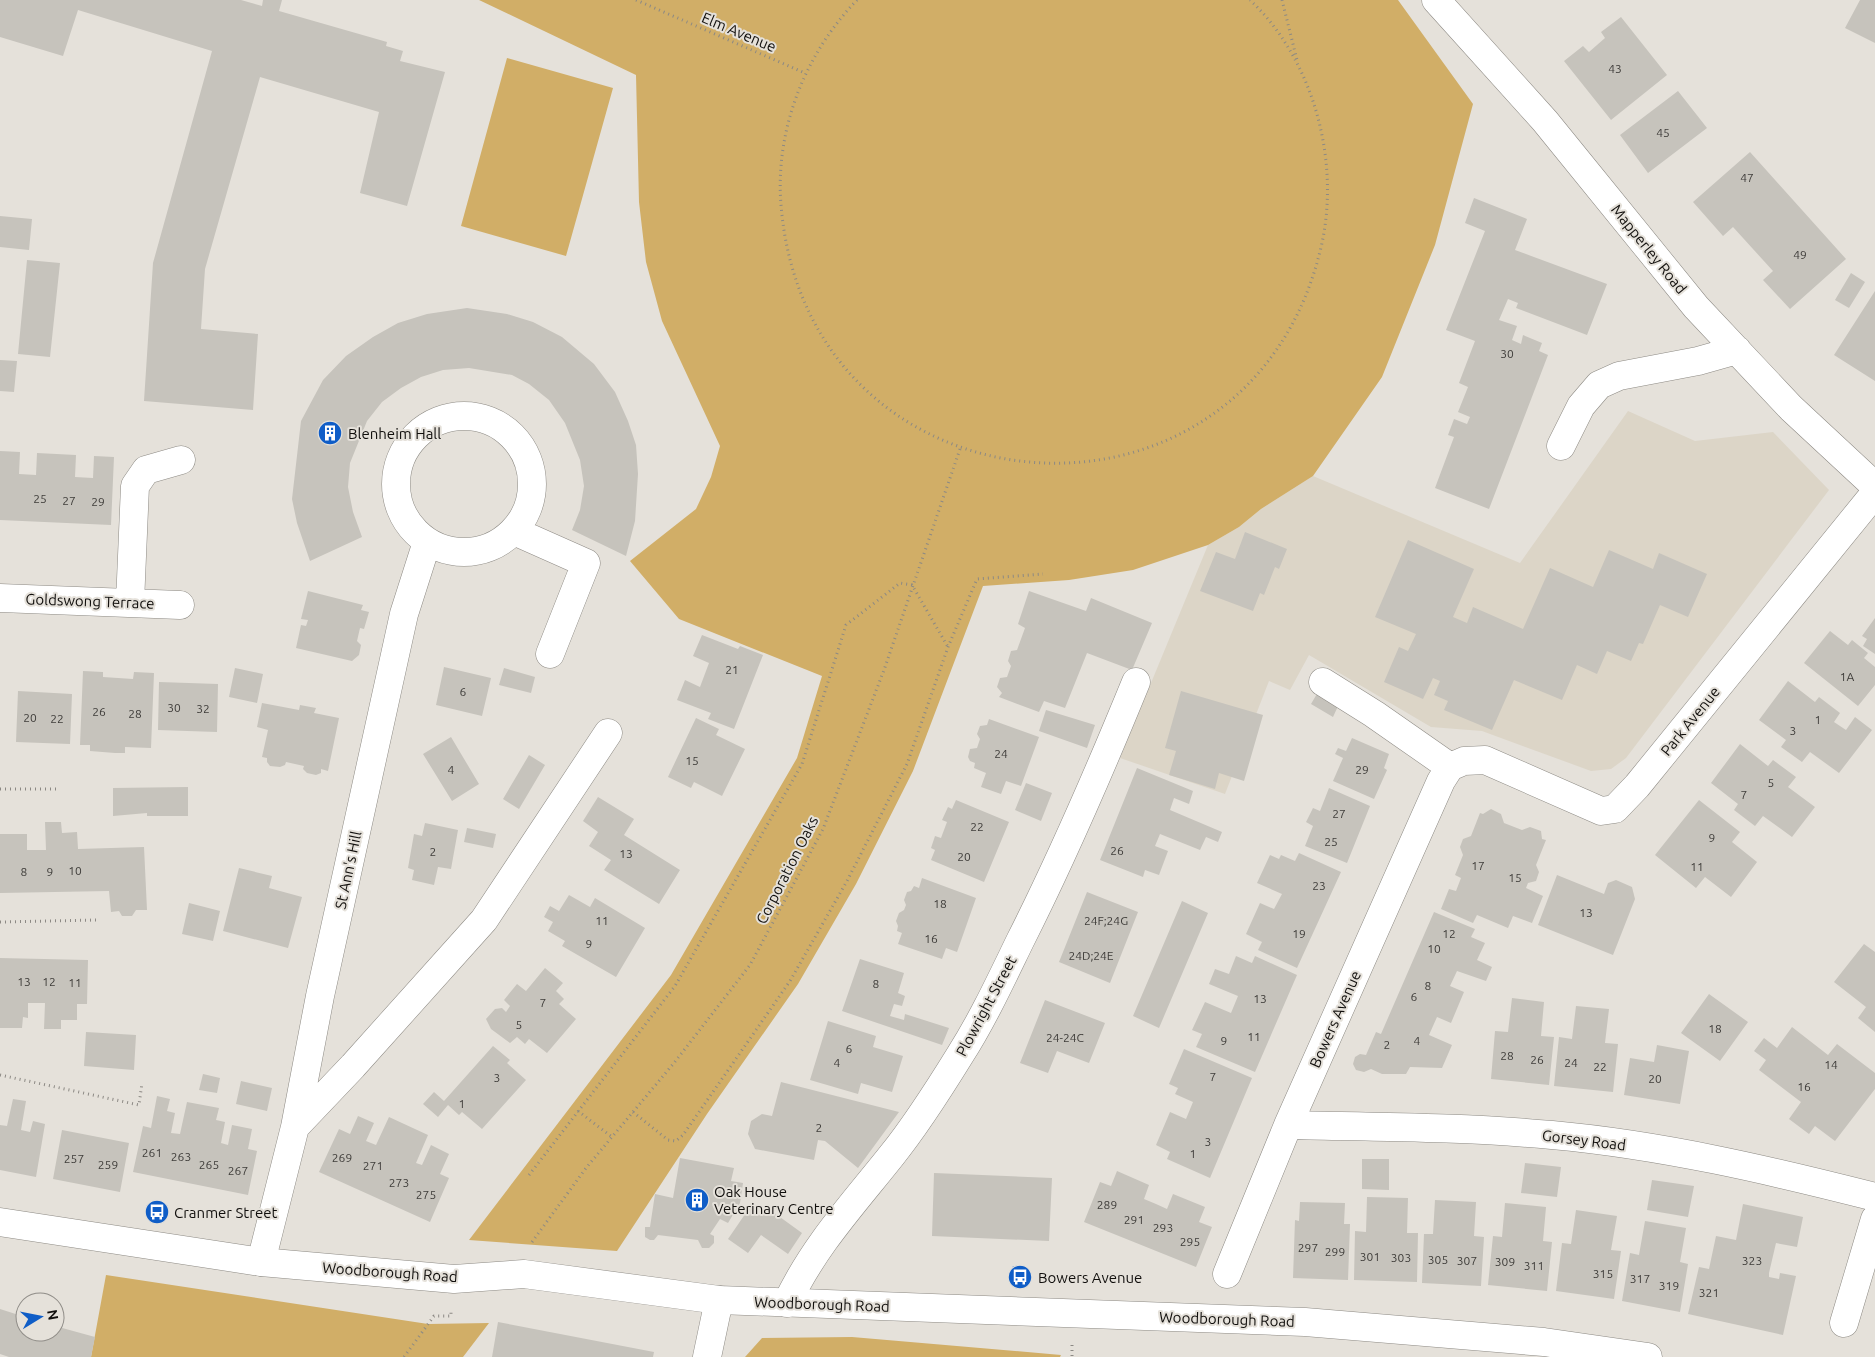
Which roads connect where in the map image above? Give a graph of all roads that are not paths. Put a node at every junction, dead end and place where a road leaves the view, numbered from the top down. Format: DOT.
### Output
graph roads {
  1 [pos="1436,0"];
  2 [pos="1737,350"];
  3 [pos="1561,446"];
  4 [pos="181,460"];
  5 [pos="1875,486"];
  6 [pos="1875,493"];
  7 [pos="514,531"];
  8 [pos="426,542"];
  9 [pos="0,598"];
  10 [pos="130,603"];
  11 [pos="180,605"];
  12 [pos="550,654"];
  13 [pos="1136,682"];
  14 [pos="1323,682"];
  15 [pos="608,733"];
  16 [pos="1450,767"];
  17 [pos="1288,1125"];
  18 [pos="295,1127"];
  19 [pos="1875,1197"];
  20 [pos="1875,1219"];
  21 [pos="0,1222"];
  22 [pos="260,1262"];
  23 [pos="1227,1274"];
  24 [pos="719,1300"];
  25 [pos="788,1303"];
  26 [pos="1844,1324"];
  27 [pos="707,1357"];
  28 [pos="1648,1357"];
  1 -- 2 [label="street, Mapperley Road"];
  2 -- 3 [label="street"];
  2 -- 5 [label="street, Mapperley Road"];
  4 -- 10 [label="street"];
  6 -- 16 [label="street, Park Avenue"];
  7 -- 8 [label="street"];
  7 -- 8 [label="street"];
  7 -- 12 [label="street"];
  8 -- 18 [label="street, St Ann's Hill"];
  9 -- 10 [label="street, Goldswong Terrace"];
  10 -- 11 [label="street, Goldswong Terrace"];
  13 -- 25 [label="street, Plowright Street"];
  14 -- 16 [label="street"];
  15 -- 18 [label="street, St Ann's Hill"];
  16 -- 17 [label="street, Bowers Avenue"];
  17 -- 19 [label="street, Gorsey Road"];
  17 -- 23 [label="street, Bowers Avenue"];
  18 -- 22 [label="street, St Ann's Hill"];
  20 -- 26 [label="street"];
  21 -- 22 [label="street, Woodborough Road"];
  22 -- 24 [label="street, Woodborough Road"];
  24 -- 25 [label="street, Woodborough Road"];
  24 -- 27 [label="street"];
  25 -- 28 [label="street, Woodborough Road"];
}
